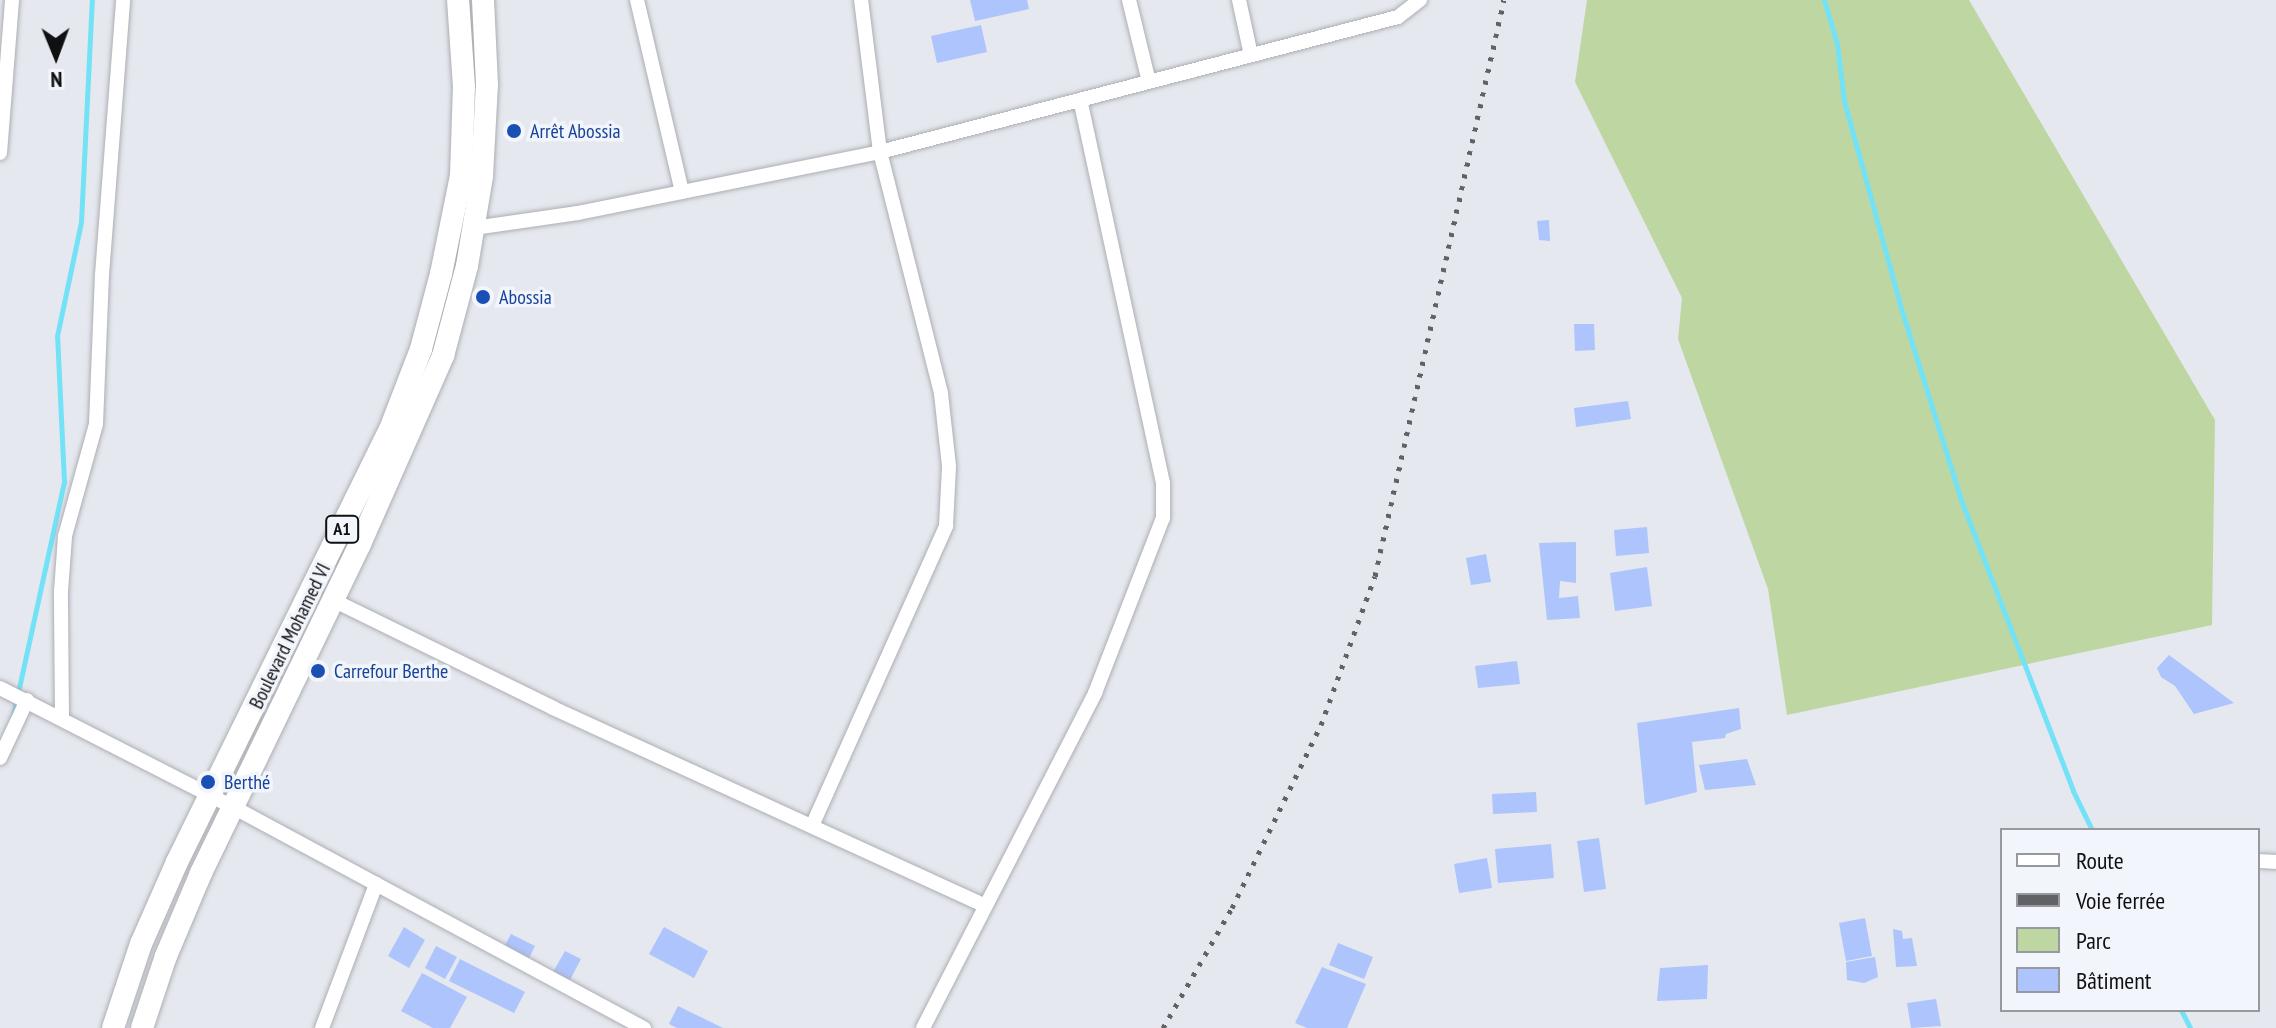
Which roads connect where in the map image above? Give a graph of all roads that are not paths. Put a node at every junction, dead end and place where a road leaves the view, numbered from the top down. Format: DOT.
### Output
graph roads {
  1 [pos="12,0"];
  2 [pos="123,0"];
  3 [pos="458,0"];
  4 [pos="483,0"];
  5 [pos="637,0"];
  6 [pos="861,0"];
  7 [pos="1129,0"];
  8 [pos="1239,0"];
  9 [pos="1420,0"];
  10 [pos="1251,55"];
  11 [pos="1149,82"];
  12 [pos="1080,100"];
  13 [pos="880,152"];
  14 [pos="0,153"];
  15 [pos="682,192"];
  16 [pos="474,228"];
  17 [pos="333,600"];
  18 [pos="0,688"];
  19 [pos="27,700"];
  20 [pos="62,718"];
  21 [pos="0,758"];
  22 [pos="211,796"];
  23 [pos="233,807"];
  24 [pos="812,826"];
  25 [pos="376,884"];
  26 [pos="984,905"];
  27 [pos="113,1028"];
  28 [pos="142,1028"];
  29 [pos="322,1028"];
  30 [pos="644,1028"];
  31 [pos="923,1028"];
  1 -- 14 [label="street"];
  2 -- 20 [label="street"];
  3 -- 22 [label="main road, Boulevard Mohamed VI / A1"];
  4 -- 16 [label="main road, Boulevard Mohamed VI / A1"];
  5 -- 15 [label="street"];
  6 -- 13 [label="street"];
  7 -- 11 [label="street"];
  8 -- 10 [label="street"];
  9 -- 10 [label="street"];
  10 -- 11 [label="street"];
  11 -- 12 [label="street"];
  12 -- 13 [label="street"];
  12 -- 26 [label="street"];
  13 -- 15 [label="street"];
  13 -- 24 [label="street"];
  15 -- 16 [label="street"];
  16 -- 17 [label="main road, Boulevard Mohamed VI / A1"];
  17 -- 23 [label="main road, Boulevard Mohamed VI / A1"];
  17 -- 24 [label="street"];
  18 -- 19 [label="street"];
  19 -- 20 [label="street"];
  19 -- 21 [label="street"];
  20 -- 22 [label="street"];
  22 -- 23 [label="street"];
  22 -- 27 [label="main road, Boulevard Mohamed VI / A1"];
  23 -- 25 [label="street"];
  23 -- 28 [label="main road, Boulevard Mohamed VI / A1"];
  24 -- 26 [label="street"];
  25 -- 29 [label="street"];
  25 -- 30 [label="street"];
  26 -- 31 [label="street"];
}
